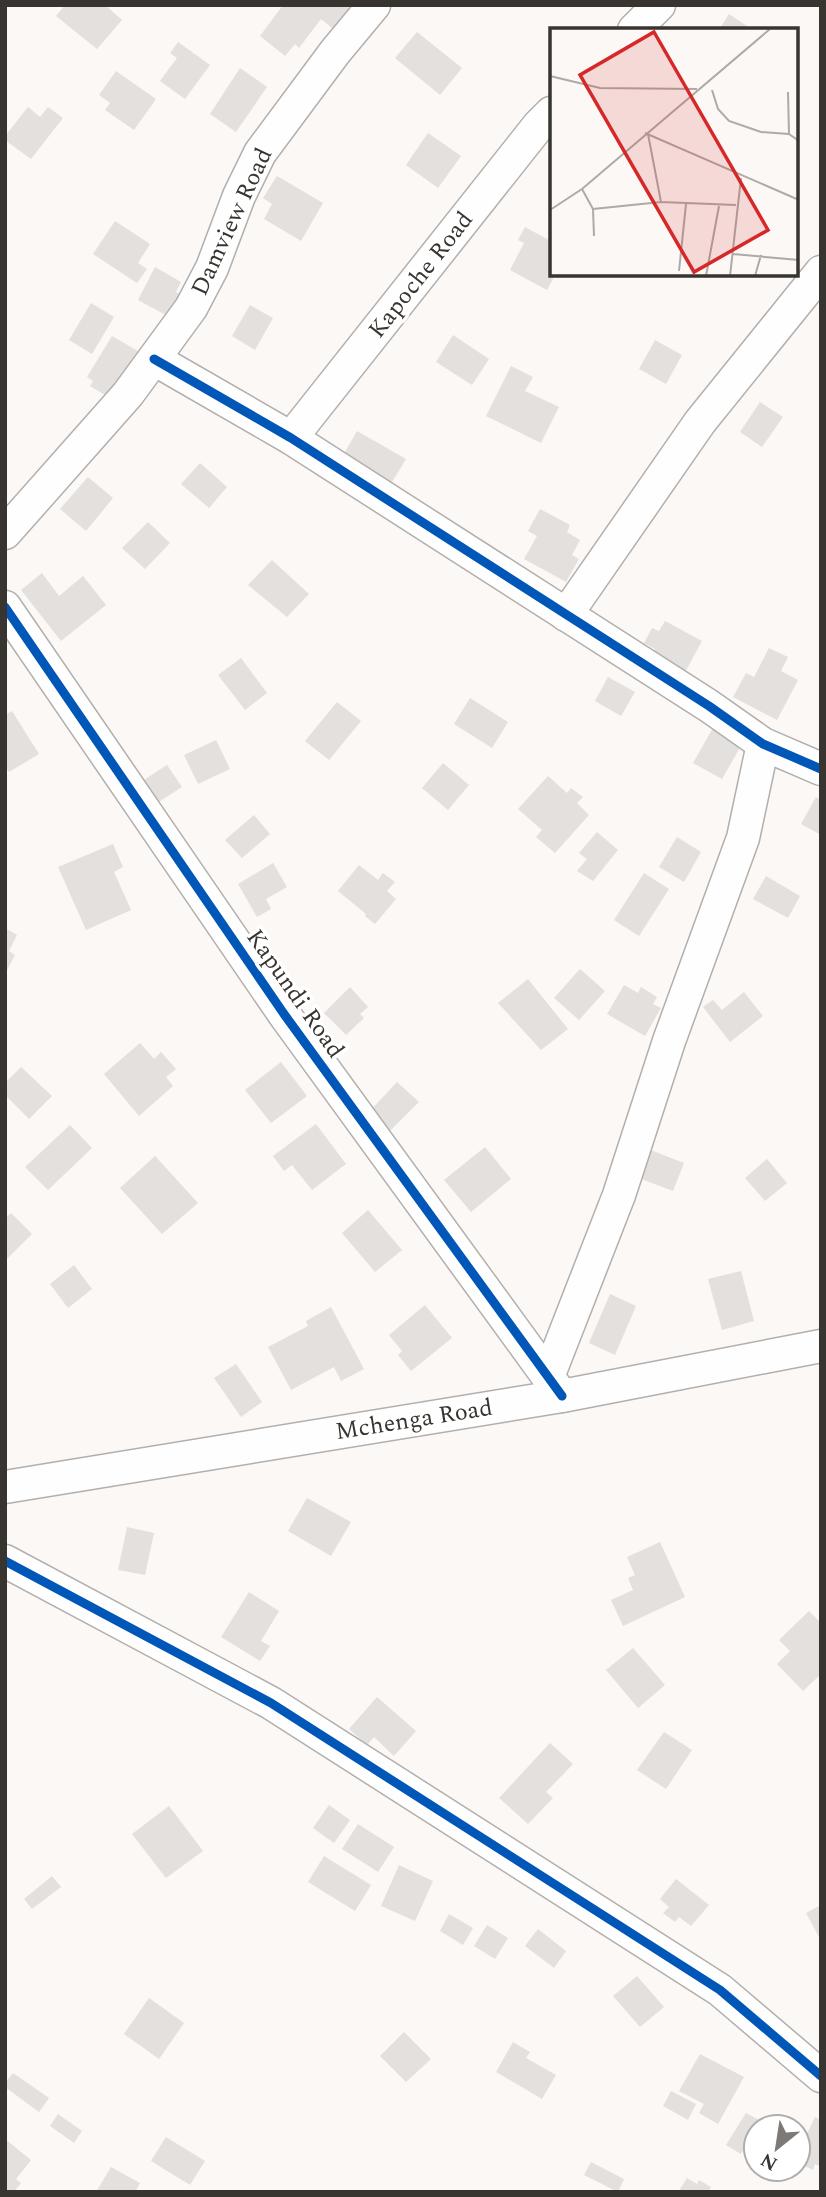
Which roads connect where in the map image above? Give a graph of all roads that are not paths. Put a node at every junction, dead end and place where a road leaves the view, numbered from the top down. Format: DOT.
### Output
graph roads {
  1 [pos="374,5"];
  2 [pos="659,5"];
  3 [pos="636,28"];
  4 [pos="550,114"];
  5 [pos="821,272"];
  6 [pos="154,359"];
  7 [pos="291,439"];
  8 [pos="5,533"];
  9 [pos="5,607"];
  10 [pos="566,615"];
  11 [pos="762,744"];
  12 [pos="821,769"];
  13 [pos="821,1346"];
  14 [pos="555,1387"];
  15 [pos="5,1487"];
  16 [pos="5,1561"];
  17 [pos="821,2076"];
  1 -- 6 [label="street, Damview Road"];
  2 -- 3 [label="street"];
  4 -- 7 [label="street, Kapoche Road"];
  5 -- 10 [label="street"];
  6 -- 7 [label="street"];
  6 -- 8 [label="street, Damview Road"];
  7 -- 10 [label="street"];
  9 -- 14 [label="street, Kapundi Road"];
  10 -- 11 [label="street"];
  11 -- 12 [label="street"];
  11 -- 14 [label="street"];
  13 -- 14 [label="street, Mchenga Road"];
  14 -- 15 [label="street, Mchenga Road"];
  16 -- 17 [label="street"];
}
